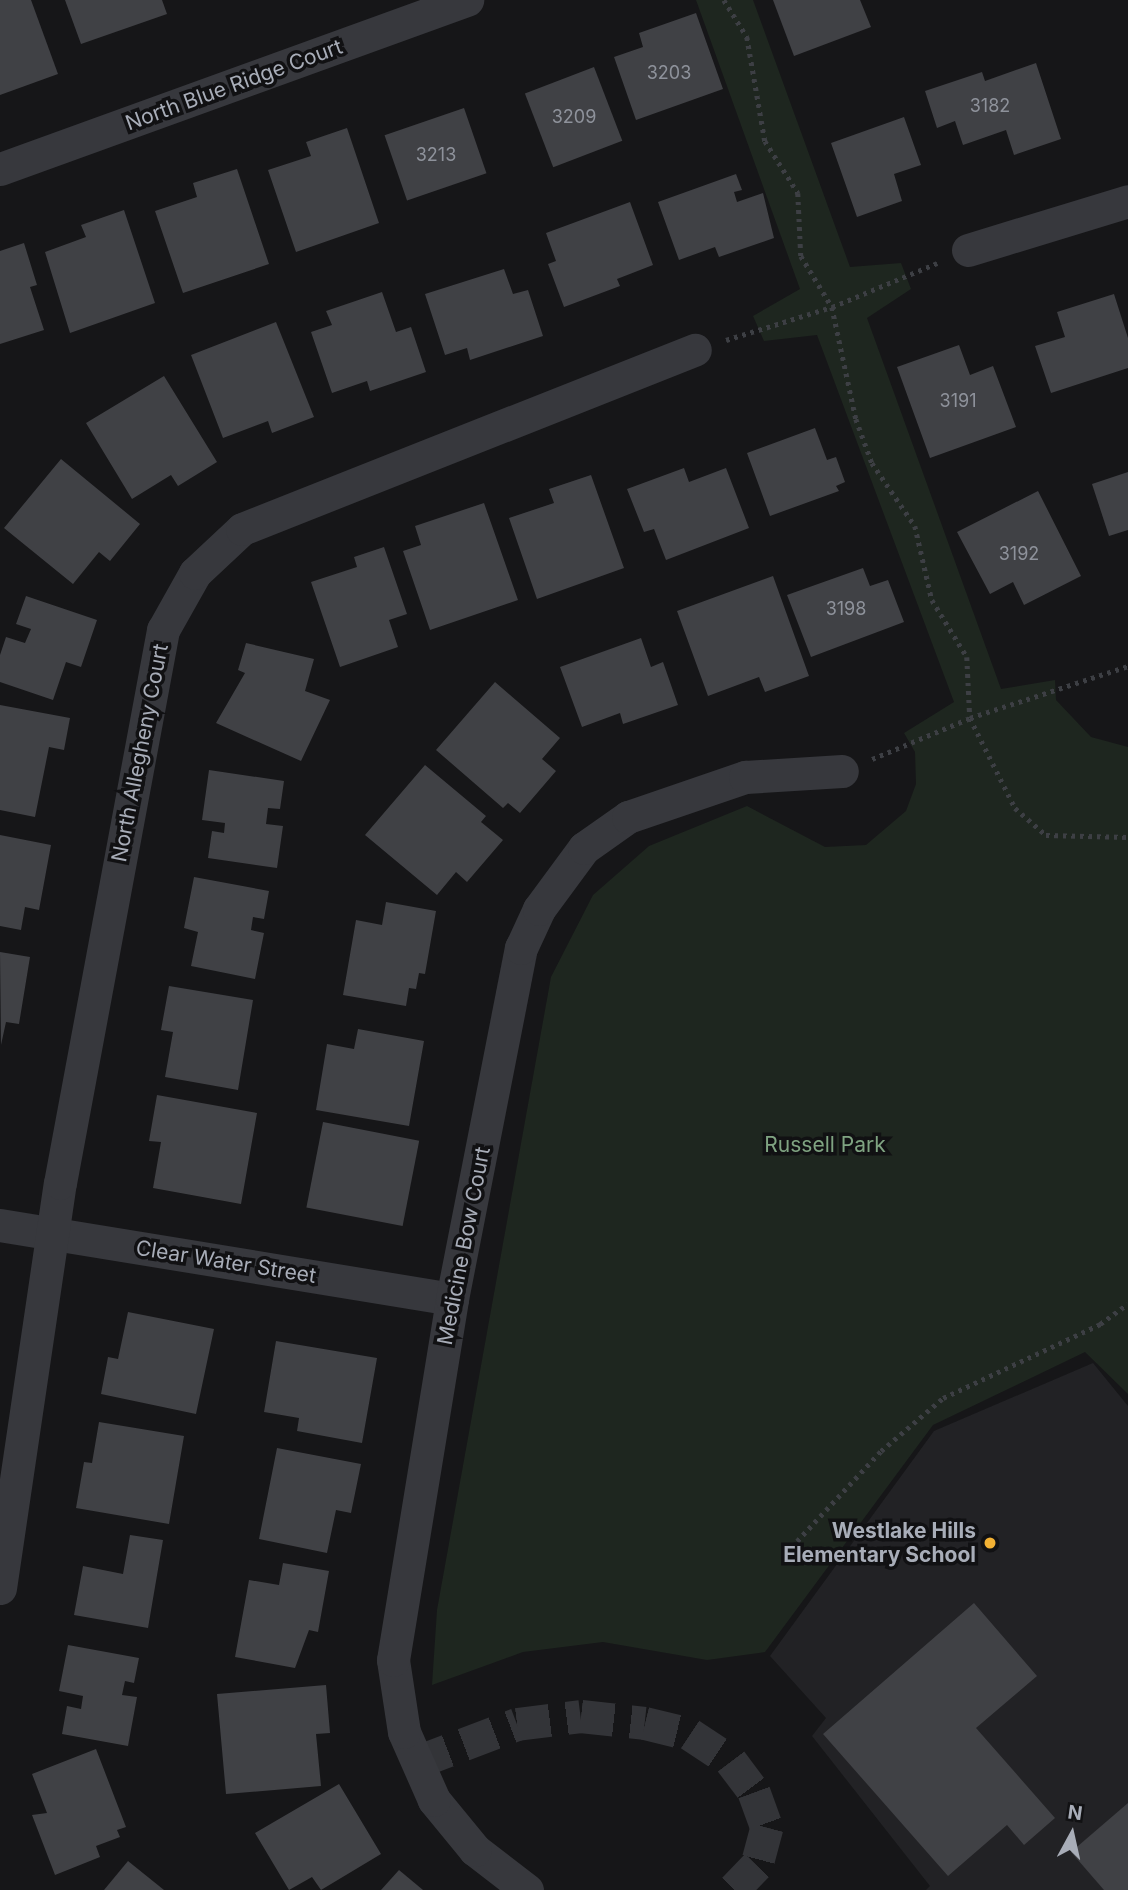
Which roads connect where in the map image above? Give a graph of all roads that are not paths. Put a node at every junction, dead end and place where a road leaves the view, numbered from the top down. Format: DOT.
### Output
graph roads {
  1 [pos="467,0"];
  2 [pos="0,169"];
  3 [pos="1128,201"];
  4 [pos="968,250"];
  5 [pos="695,350"];
  6 [pos="842,771"];
  7 [pos="0,1225"];
  8 [pos="54,1235"];
  9 [pos="452,1299"];
  10 [pos="0,1588"];
  11 [pos="527,1890"];
  1 -- 2 [label="street, North Blue Ridge Court"];
  3 -- 4 [label="street"];
  5 -- 8 [label="street, North Allegheny Court"];
  6 -- 9 [label="street, Medicine Bow Court"];
  7 -- 8 [label="street, Clear Water Street"];
  8 -- 9 [label="street, Clear Water Street"];
  8 -- 10 [label="street, North Allegheny Court"];
  9 -- 11 [label="street, Medicine Bow Court"];
}
